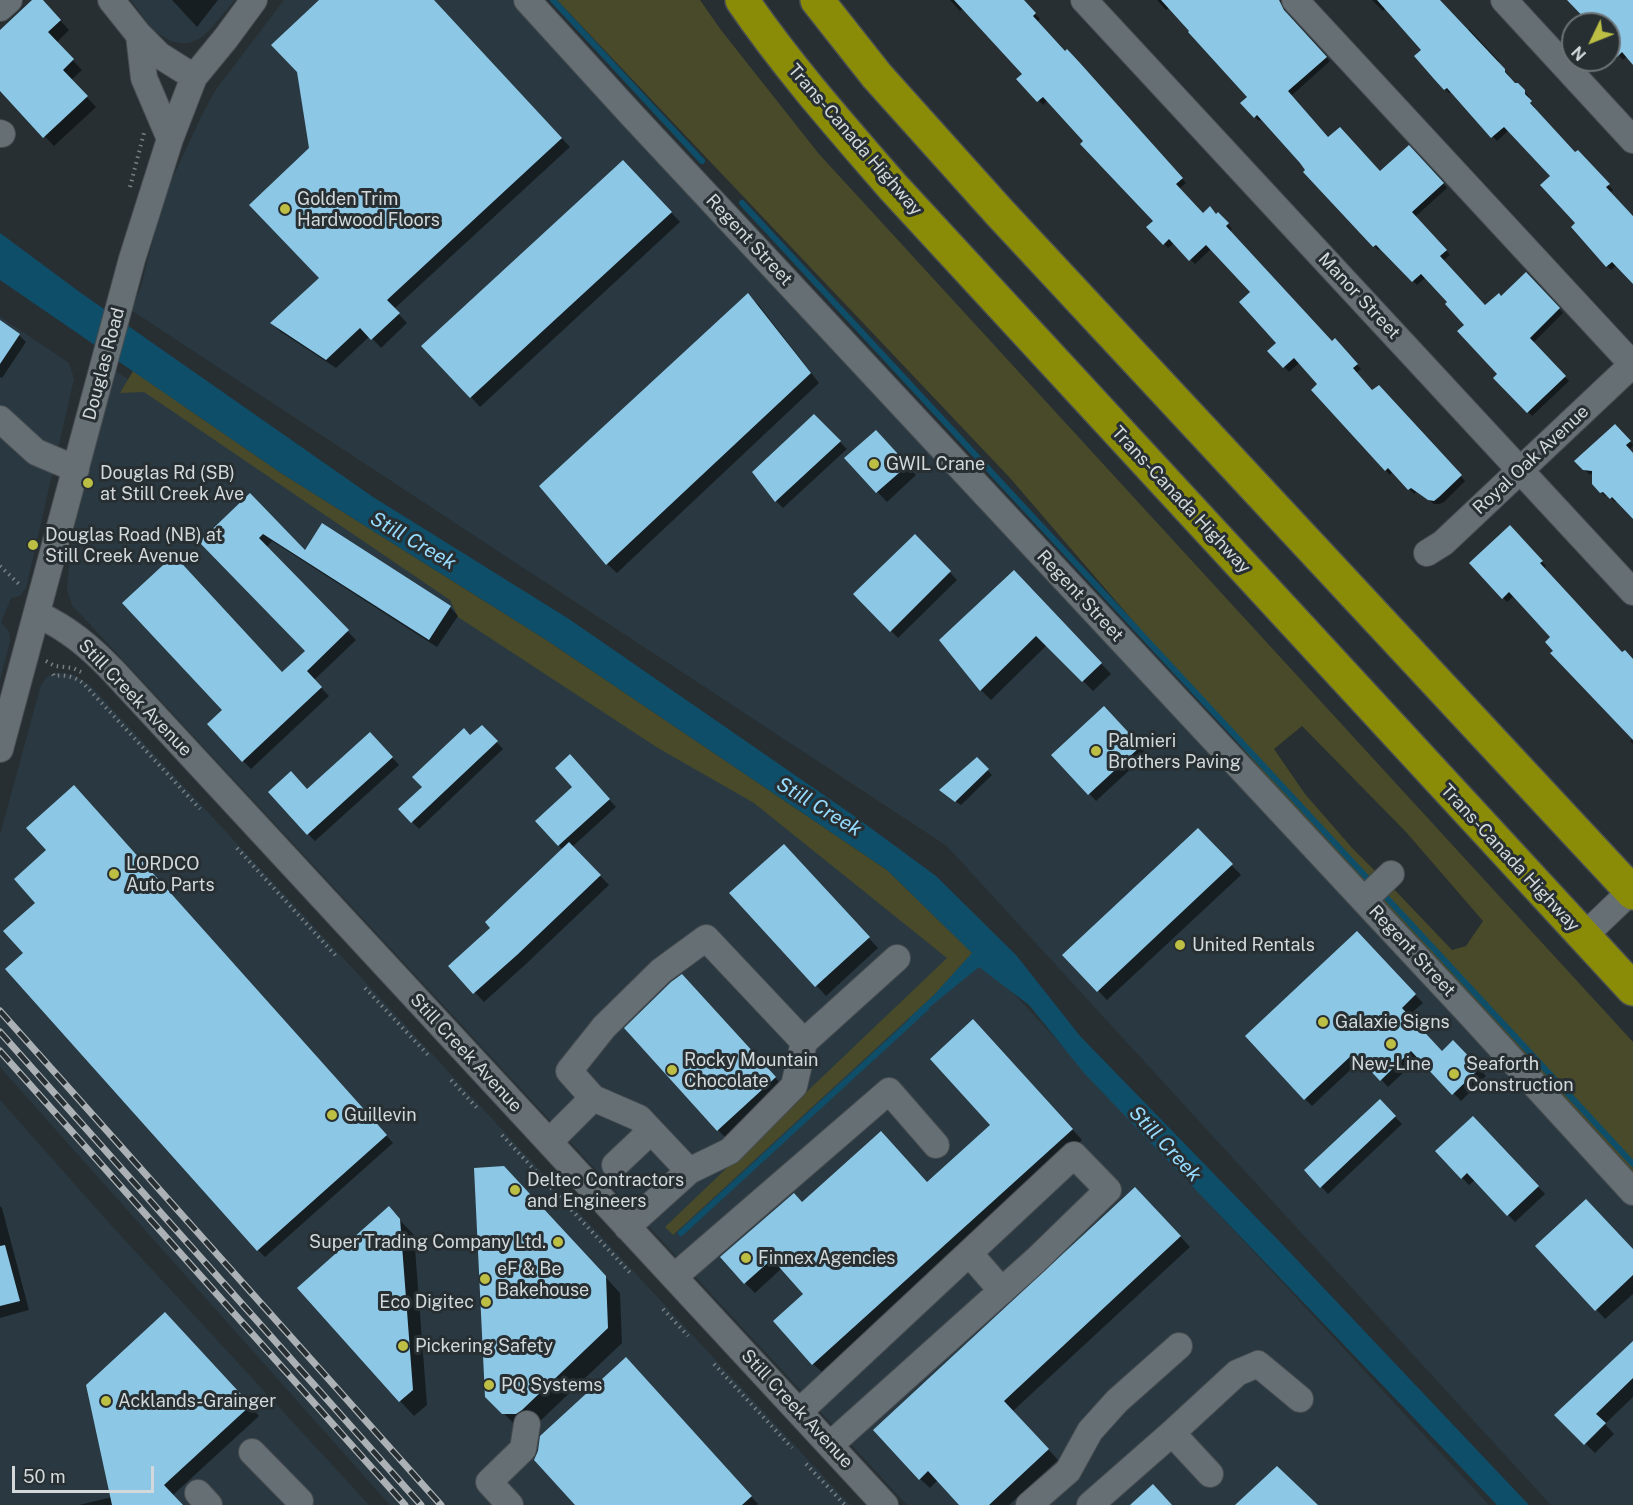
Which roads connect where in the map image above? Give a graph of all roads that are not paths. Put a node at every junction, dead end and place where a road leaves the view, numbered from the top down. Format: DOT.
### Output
graph roads {
  1 [pos="9,0"];
  2 [pos="111,0"];
  3 [pos="254,0"];
  4 [pos="527,0"];
  5 [pos="742,0"];
  6 [pos="817,0"];
  7 [pos="1084,0"];
  8 [pos="1295,0"];
  9 [pos="1504,0"];
  10 [pos="0,8"];
  11 [pos="139,35"];
  12 [pos="194,77"];
  13 [pos="170,139"];
  14 [pos="1633,140"];
  15 [pos="1633,364"];
  16 [pos="0,419"];
  17 [pos="76,469"];
  18 [pos="1520,470"];
  19 [pos="1427,553"];
  20 [pos="1633,592"];
  21 [pos="37,614"];
  22 [pos="0,749"];
  23 [pos="1391,874"];
  24 [pos="1632,892"];
  25 [pos="1364,900"];
  26 [pos="1583,937"];
  27 [pos="897,958"];
  28 [pos="1633,989"];
  29 [pos="804,1042"];
  30 [pos="593,1098"];
  31 [pos="651,1131"];
  32 [pos="549,1142"];
  33 [pos="936,1144"];
  34 [pos="615,1165"];
  35 [pos="689,1171"];
  36 [pos="1633,1192"];
  37 [pos="627,1227"];
  38 [pos="969,1253"];
  39 [pos="674,1277"];
  40 [pos="1002,1291"];
  41 [pos="1179,1346"];
  42 [pos="1300,1399"];
  43 [pos="799,1412"];
  44 [pos="527,1424"];
  45 [pos="1172,1433"];
  46 [pos="830,1445"];
  47 [pos="252,1452"];
  48 [pos="1210,1474"];
  49 [pos="300,1504"];
  50 [pos="510,1505"];
  51 [pos="885,1505"];
  52 [pos="1029,1505"];
  53 [pos="1090,1505"];
  1 -- 10 [label="street"];
  2 -- 11 [label="street"];
  3 -- 12 [label="street, Douglas Road"];
  4 -- 25 [label="street, Regent Street"];
  5 -- 26 [label="highway, Trans-Canada Highway"];
  6 -- 24 [label="highway"];
  7 -- 18 [label="street, Manor Street"];
  8 -- 15 [label="street"];
  9 -- 14 [label="street"];
  11 -- 12 [label="street"];
  11 -- 13 [label="street"];
  12 -- 13 [label="street, Douglas Road"];
  13 -- 17 [label="street, Douglas Road"];
  15 -- 18 [label="street, Royal Oak Avenue"];
  16 -- 17 [label="street"];
  17 -- 21 [label="street, Douglas Road"];
  18 -- 19 [label="street, Royal Oak Avenue"];
  18 -- 20 [label="street, Manor Street"];
  21 -- 22 [label="street, Douglas Road"];
  21 -- 32 [label="street, Still Creek Avenue"];
  23 -- 25 [label="street"];
  24 -- 26 [label="street"];
  25 -- 36 [label="street, Regent Street"];
  26 -- 28 [label="highway, Trans-Canada Highway"];
  27 -- 29 [label="street"];
  29 -- 30 [label="street"];
  29 -- 35 [label="street"];
  30 -- 31 [label="street"];
  30 -- 32 [label="street"];
  31 -- 34 [label="street"];
  31 -- 35 [label="street"];
  32 -- 37 [label="street, Still Creek Avenue"];
  33 -- 39 [label="street"];
  35 -- 37 [label="street"];
  37 -- 39 [label="street, Still Creek Avenue"];
  38 -- 40 [label="street"];
  38 -- 40 [label="street"];
  38 -- 43 [label="street"];
  39 -- 43 [label="street, Still Creek Avenue"];
  40 -- 46 [label="street"];
  41 -- 52 [label="street"];
  42 -- 45 [label="street"];
  43 -- 46 [label="street, Still Creek Avenue"];
  44 -- 50 [label="street"];
  45 -- 48 [label="street"];
  45 -- 53 [label="street"];
  46 -- 51 [label="street, Still Creek Avenue"];
  47 -- 49 [label="street"];
}
